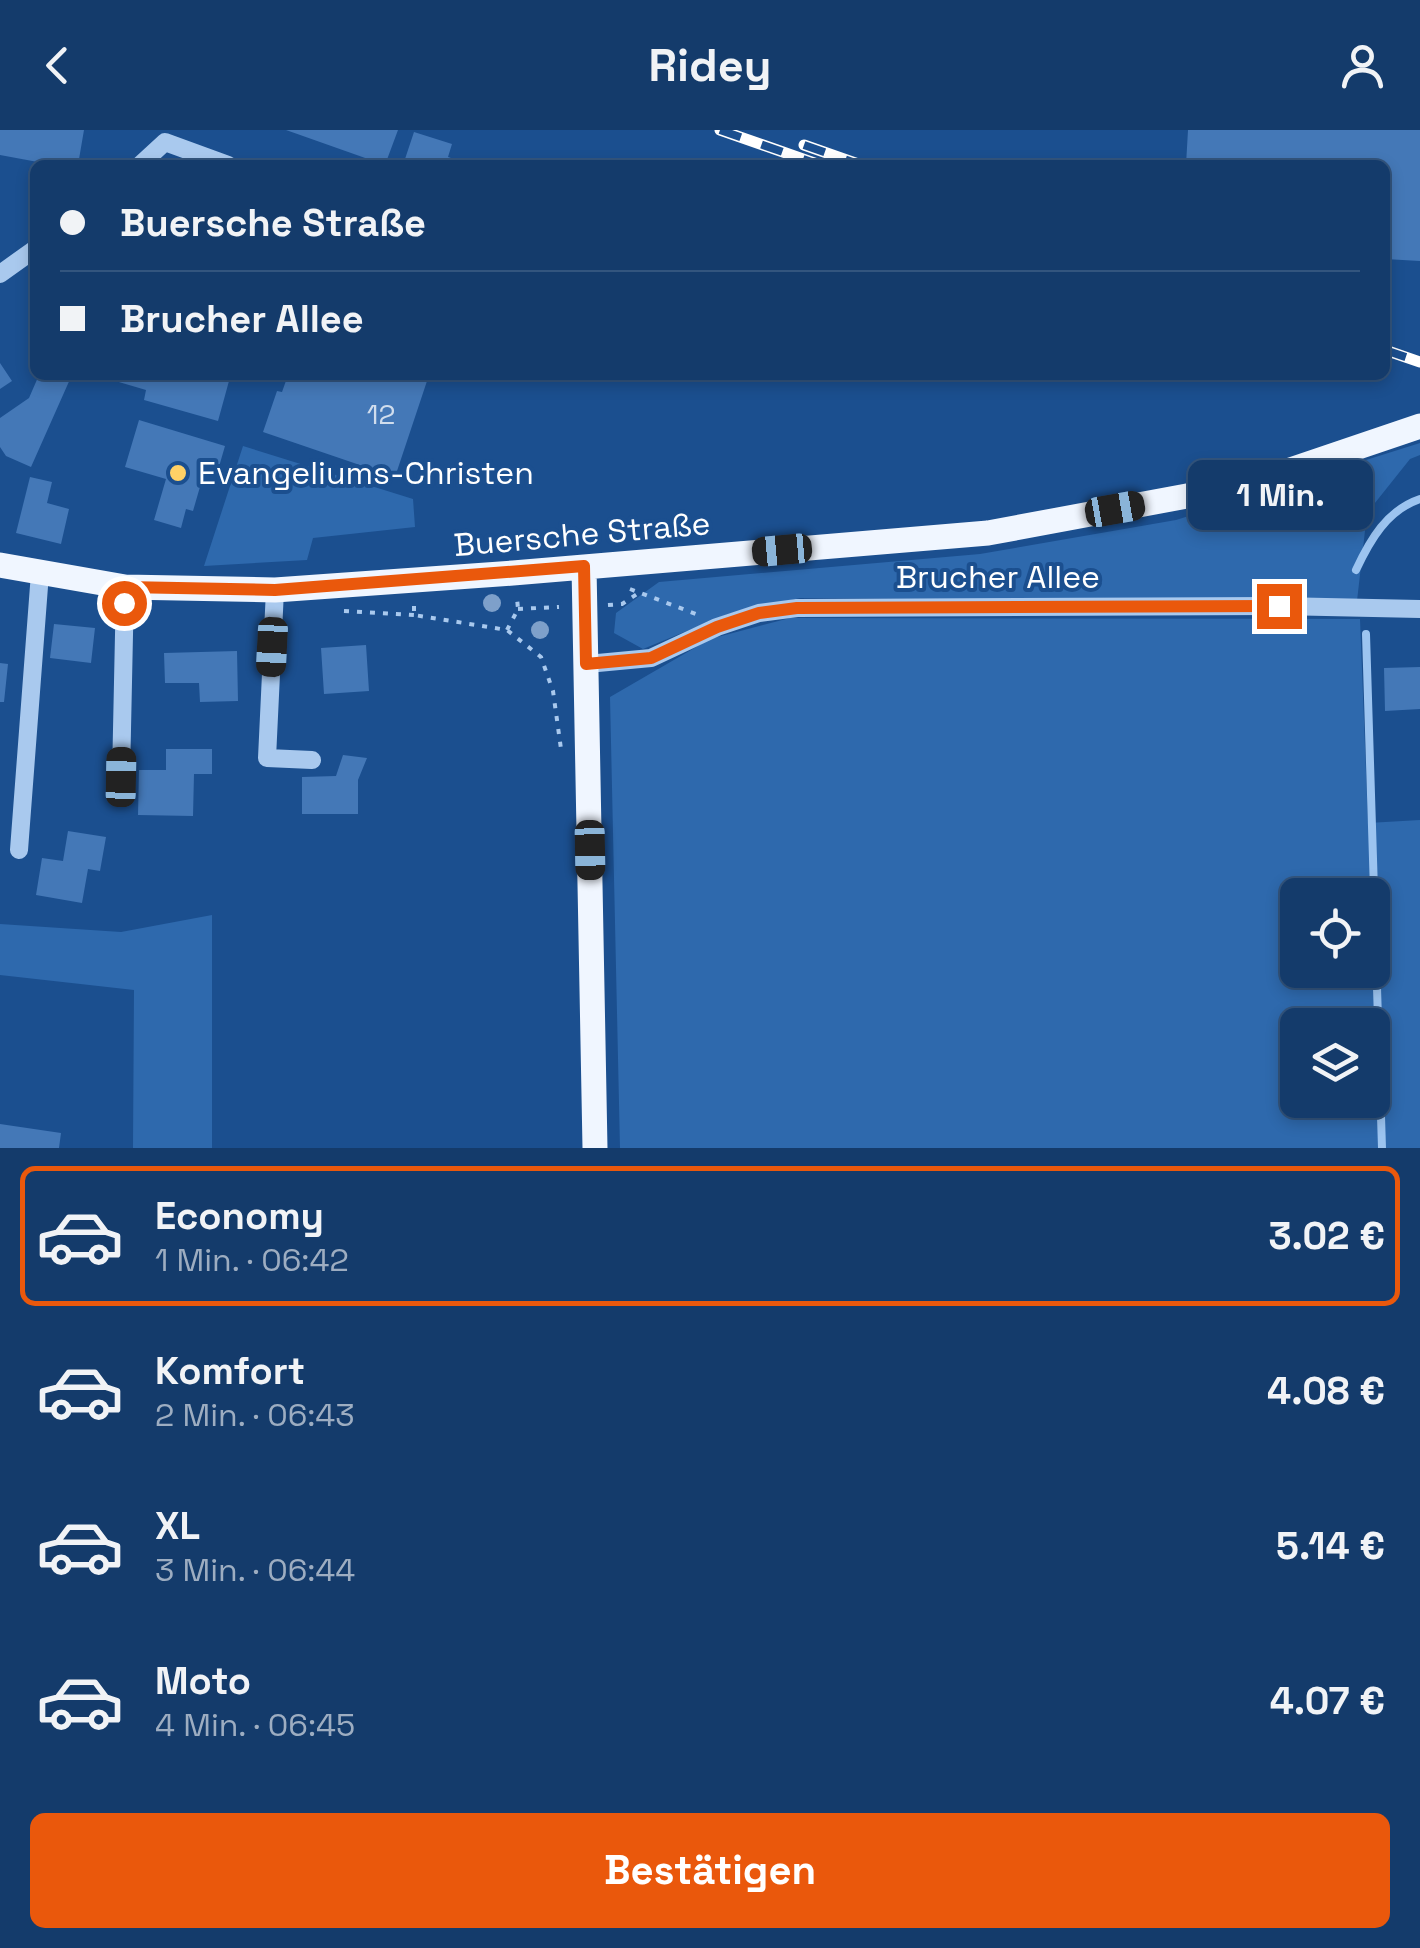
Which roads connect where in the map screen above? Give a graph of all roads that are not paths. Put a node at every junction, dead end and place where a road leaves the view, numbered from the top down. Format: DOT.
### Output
graph roads {
  1 [pos="145,160"];
  2 [pos="214,160"];
  3 [pos="30,253"];
  4 [pos="0,274"];
  5 [pos="1420,426"];
  6 [pos="0,564"];
  7 [pos="584,566"];
  8 [pos="40,573"];
  9 [pos="125,587"];
  10 [pos="275,590"];
  11 [pos="1420,610"];
  12 [pos="586,664"];
  13 [pos="312,760"];
  14 [pos="121,777"];
  15 [pos="19,850"];
  16 [pos="595,1148"];
  1 -- 2 [label="street"];
  3 -- 4 [label="street"];
  5 -- 7 [label="main road, Buersche Straße"];
  6 -- 8 [label="main road, Buersche Straße"];
  7 -- 10 [label="main road, Buersche Straße"];
  7 -- 12 [label="main road"];
  8 -- 9 [label="main road, Buersche Straße"];
  8 -- 15 [label="street"];
  9 -- 10 [label="main road, Buersche Straße"];
  9 -- 14 [label="street"];
  10 -- 13 [label="street"];
  11 -- 12 [label="street, Brucher Allee"];
  12 -- 16 [label="main road"];
}
